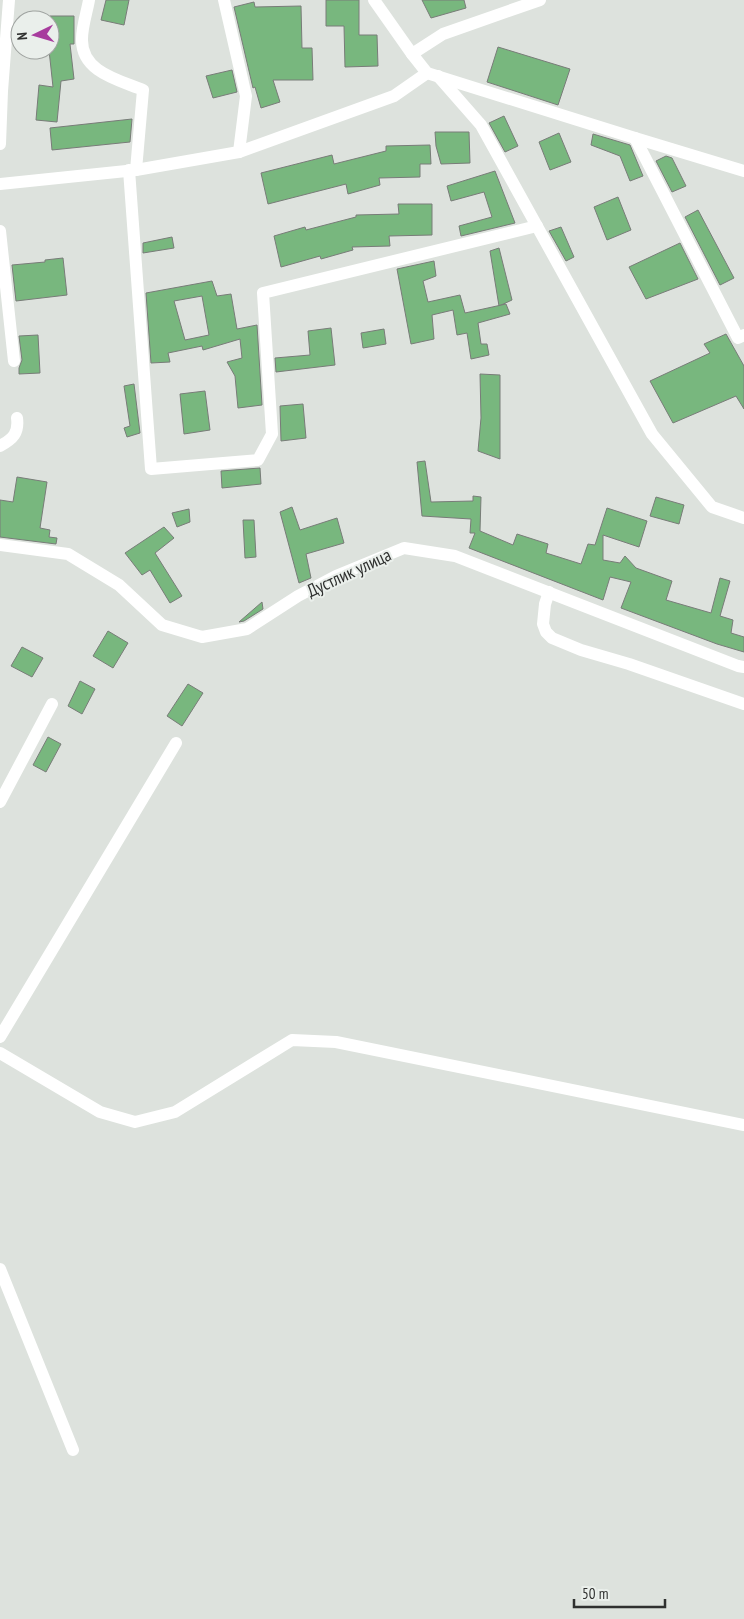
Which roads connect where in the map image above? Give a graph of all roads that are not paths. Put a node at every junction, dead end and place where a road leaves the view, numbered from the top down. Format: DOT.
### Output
graph roads {
  1 [pos="9,0"];
  2 [pos="90,0"];
  3 [pos="224,0"];
  4 [pos="374,0"];
  5 [pos="540,0"];
  6 [pos="525,3"];
  7 [pos="412,54"];
  8 [pos="433,75"];
  9 [pos="635,138"];
  10 [pos="0,144"];
  11 [pos="239,152"];
  12 [pos="133,170"];
  13 [pos="744,171"];
  14 [pos="0,184"];
  15 [pos="537,226"];
  16 [pos="0,230"];
  17 [pos="742,340"];
  18 [pos="14,361"];
  19 [pos="17,418"];
  20 [pos="0,446"];
  21 [pos="744,518"];
  22 [pos="0,545"];
  23 [pos="549,592"];
  24 [pos="744,667"];
  25 [pos="52,704"];
  26 [pos="744,704"];
  27 [pos="176,743"];
  28 [pos="0,802"];
  29 [pos="0,1038"];
  30 [pos="0,1053"];
  31 [pos="744,1125"];
  32 [pos="0,1269"];
  33 [pos="73,1450"];
  1 -- 10 [label="street"];
  2 -- 12 [label="street"];
  3 -- 11 [label="street"];
  4 -- 7 [label="street"];
  5 -- 6 [label="street"];
  6 -- 7 [label="street"];
  7 -- 8 [label="street"];
  8 -- 9 [label="street"];
  8 -- 11 [label="street"];
  8 -- 15 [label="street"];
  9 -- 13 [label="street"];
  9 -- 17 [label="street"];
  11 -- 12 [label="street"];
  12 -- 14 [label="street"];
  12 -- 15 [label="street"];
  15 -- 21 [label="street"];
  16 -- 18 [label="street"];
  19 -- 20 [label="street"];
  22 -- 23 [label="street, Дустлик улица"];
  23 -- 24 [label="street, Дустлик улица"];
  23 -- 26 [label="street"];
  25 -- 28 [label="street"];
  27 -- 29 [label="street"];
  30 -- 31 [label="street"];
  32 -- 33 [label="street"];
}
